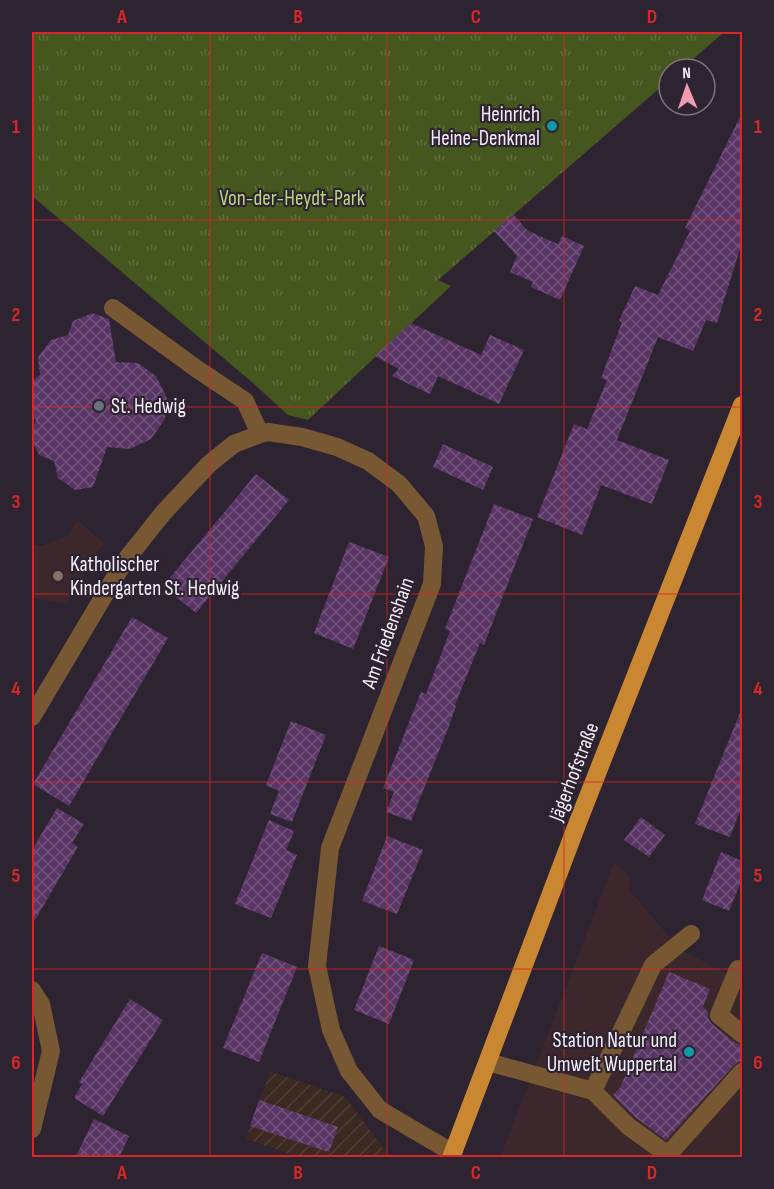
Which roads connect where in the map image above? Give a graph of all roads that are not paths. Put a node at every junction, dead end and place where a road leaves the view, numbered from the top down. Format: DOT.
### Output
graph roads {
  1 [pos="113,308"];
  2 [pos="742,405"];
  3 [pos="260,434"];
  4 [pos="32,717"];
  5 [pos="691,934"];
  6 [pos="738,969"];
  7 [pos="32,990"];
  8 [pos="742,1034"];
  9 [pos="488,1062"];
  10 [pos="742,1072"];
  11 [pos="593,1091"];
  12 [pos="32,1129"];
  13 [pos="452,1155"];
  1 -- 3 [label="street"];
  2 -- 9 [label="main road, Jägerhofstraße"];
  3 -- 4 [label="street, Am Friedenshain"];
  3 -- 13 [label="street, Am Friedenshain"];
  5 -- 11 [label="street"];
  6 -- 8 [label="street"];
  7 -- 12 [label="street"];
  9 -- 11 [label="street"];
  9 -- 13 [label="main road, Jägerhofstraße"];
  10 -- 11 [label="street"];
}
